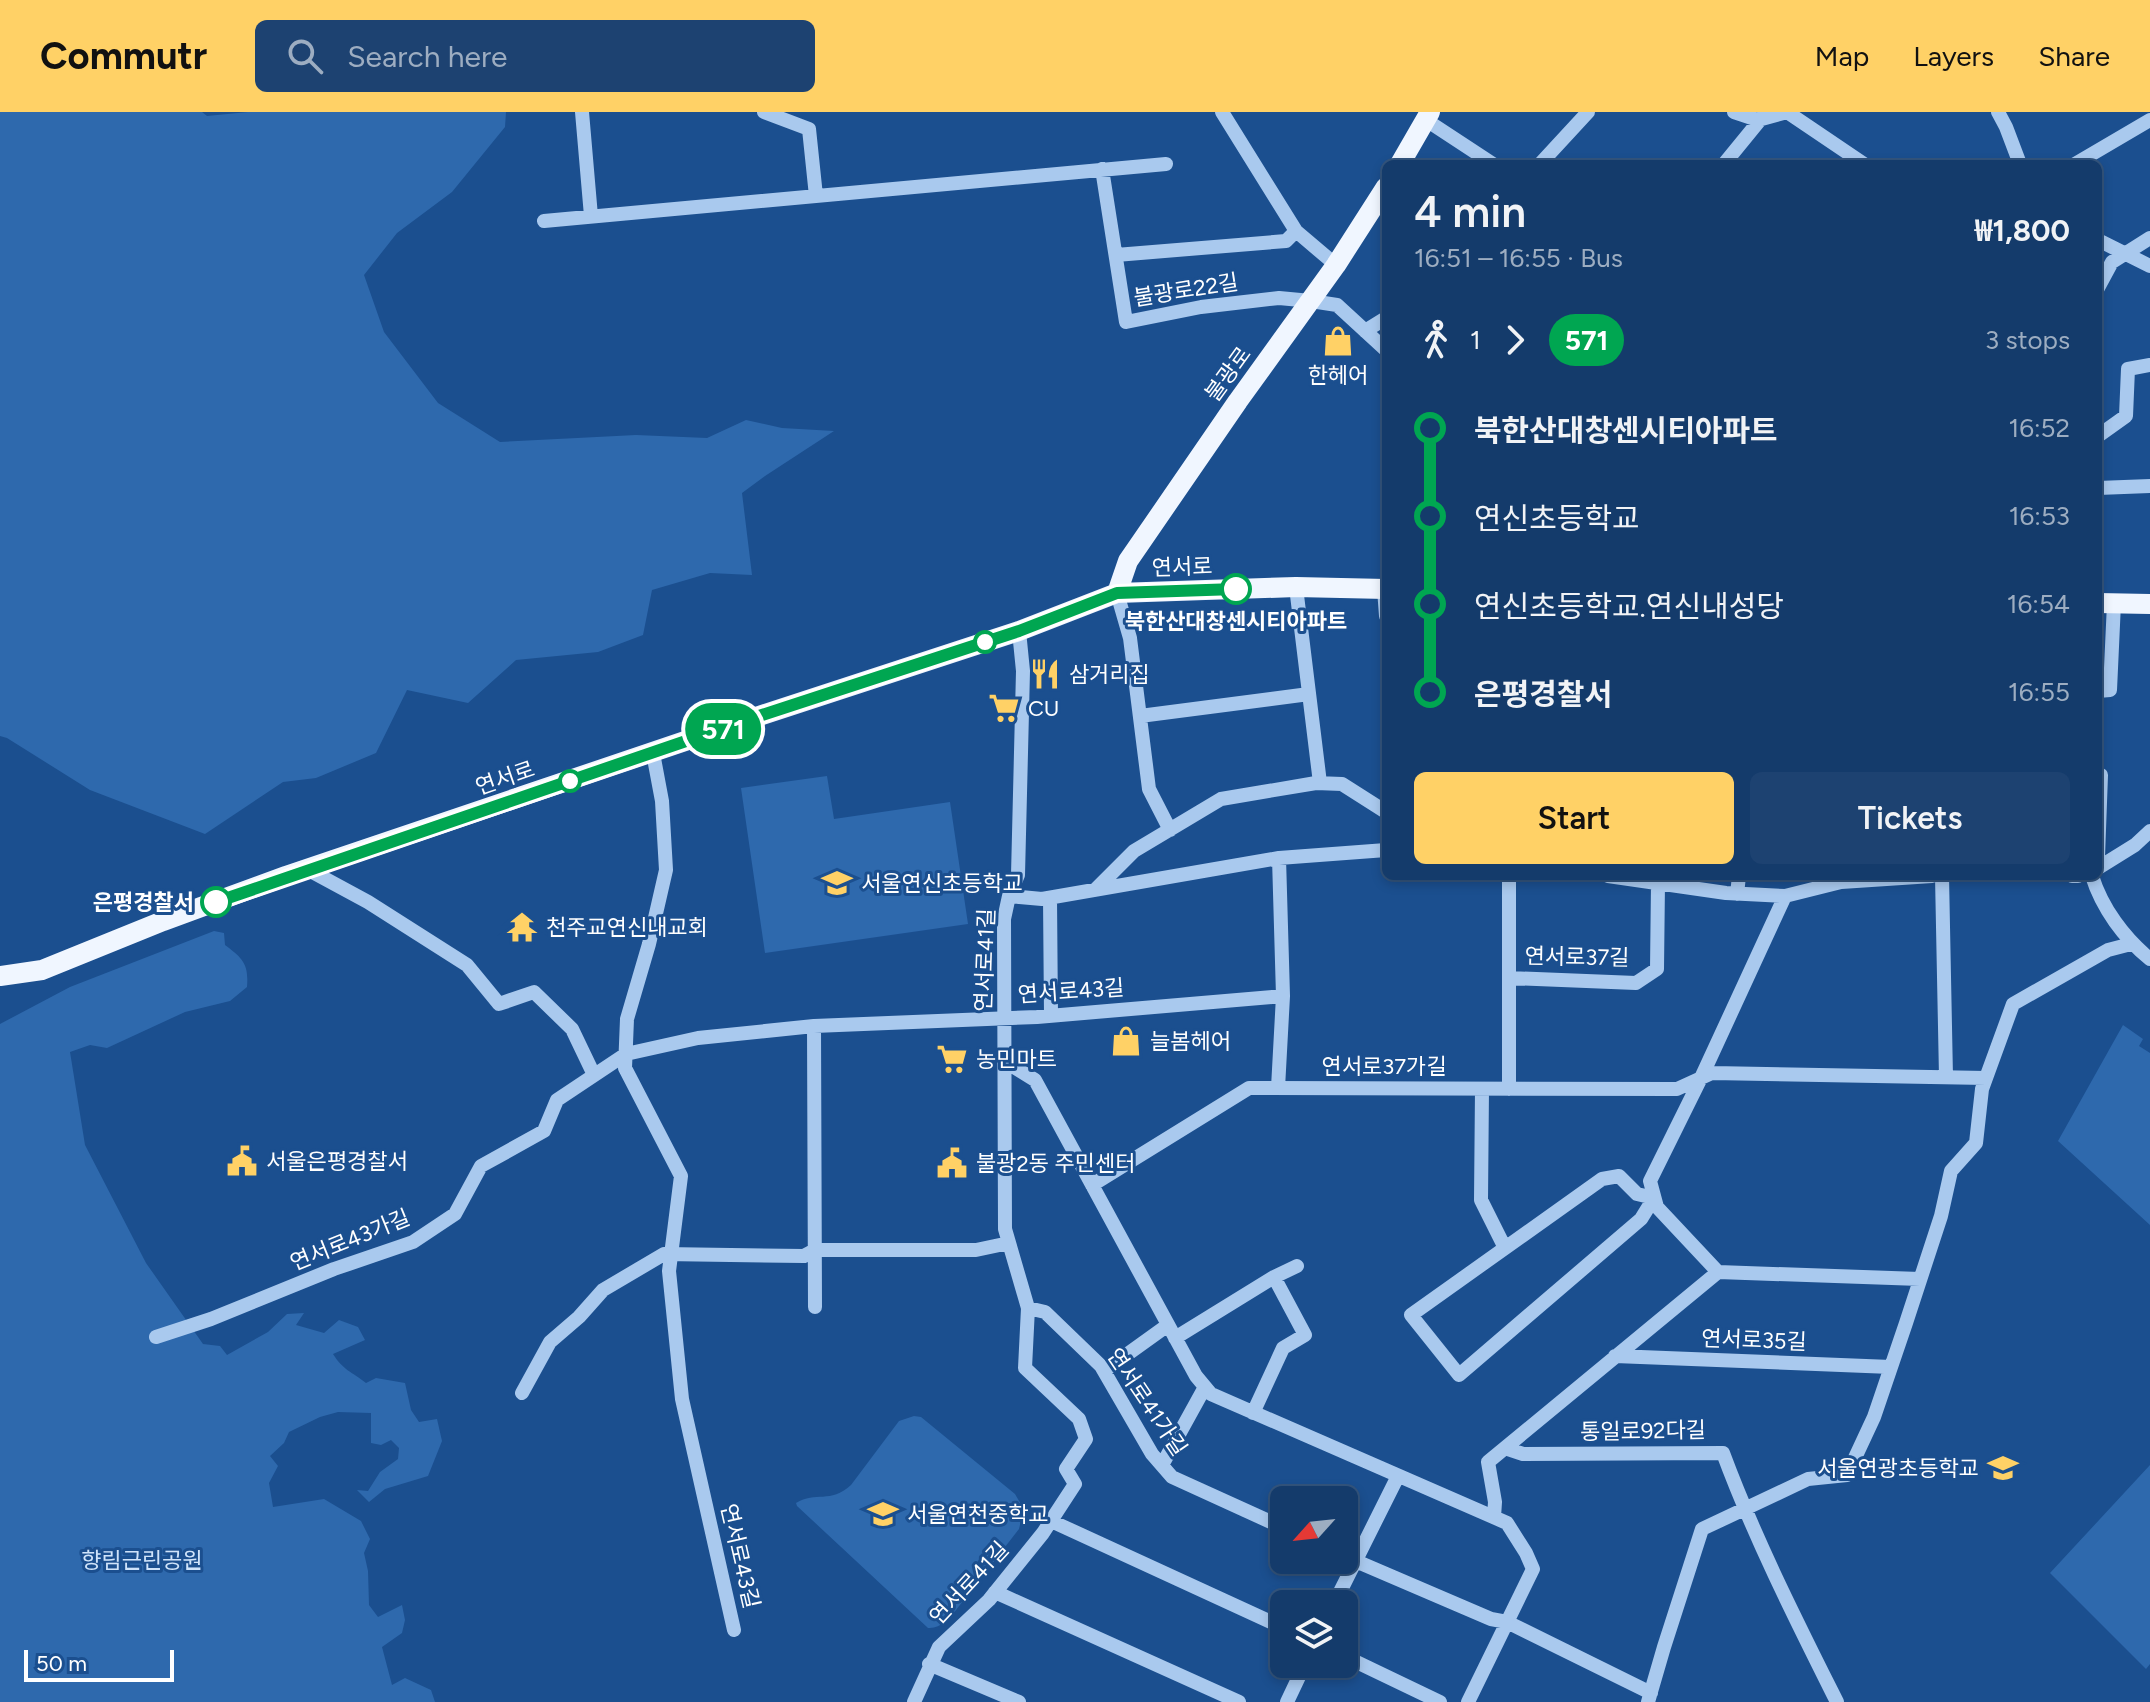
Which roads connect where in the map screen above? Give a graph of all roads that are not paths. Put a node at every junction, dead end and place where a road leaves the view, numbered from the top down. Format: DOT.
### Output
graph roads {
  1 [pos="582,112"];
  2 [pos="764,112"];
  3 [pos="1222,112"];
  4 [pos="1588,112"];
  5 [pos="1734,112"];
  6 [pos="2004,114"];
  7 [pos="1428,116"];
  8 [pos="1762,116"];
  9 [pos="2150,120"];
  10 [pos="1402,160"];
  11 [pos="1488,160"];
  12 [pos="1544,160"];
  13 [pos="1727,160"];
  14 [pos="1858,160"];
  15 [pos="2019,160"];
  16 [pos="2082,160"];
  17 [pos="1166,164"];
  18 [pos="1102,169"];
  19 [pos="1382,193"];
  20 [pos="816,196"];
  21 [pos="591,216"];
  22 [pos="544,221"];
  23 [pos="1296,231"];
  24 [pos="2150,238"];
  25 [pos="2102,242"];
  26 [pos="2127,254"];
  27 [pos="1116,255"];
  28 [pos="1336,265"];
  29 [pos="2150,266"];
  30 [pos="2102,281"];
  31 [pos="1311,301"];
  32 [pos="1382,320"];
  33 [pos="1365,331"];
  34 [pos="1382,346"];
  35 [pos="2150,365"];
  36 [pos="2102,433"];
  37 [pos="2150,486"];
  38 [pos="2102,488"];
  39 [pos="1296,587"];
  40 [pos="1382,589"];
  41 [pos="1117,593"];
  42 [pos="2106,603"];
  43 [pos="2150,604"];
  44 [pos="1019,631"];
  45 [pos="2102,691"];
  46 [pos="1309,694"];
  47 [pos="1140,716"];
  48 [pos="653,753"];
  49 [pos="1320,783"];
  50 [pos="1382,809"];
  51 [pos="1170,830"];
  52 [pos="2150,831"];
  53 [pos="1382,850"];
  54 [pos="1279,858"];
  55 [pos="2102,866"];
  56 [pos="307,869"];
  57 [pos="1509,880"];
  58 [pos="1637,880"];
  59 [pos="1739,880"];
  60 [pos="1871,880"];
  61 [pos="1942,880"];
  62 [pos="2093,880"];
  63 [pos="1658,883"];
  64 [pos="1095,890"];
  65 [pos="1737,894"];
  66 [pos="1009,896"];
  67 [pos="1785,896"];
  68 [pos="1050,898"];
  69 [pos="2131,944"];
  70 [pos="2150,959"];
  71 [pos="0,976"];
  72 [pos="1509,978"];
  73 [pos="1283,996"];
  74 [pos="1051,1016"];
  75 [pos="1005,1017"];
  76 [pos="814,1026"];
  77 [pos="626,1054"];
  78 [pos="1006,1062"];
  79 [pos="594,1075"];
  80 [pos="1946,1077"];
  81 [pos="1701,1078"];
  82 [pos="1986,1078"];
  83 [pos="1278,1088"];
  84 [pos="1482,1089"];
  85 [pos="1509,1089"];
  86 [pos="1092,1185"];
  87 [pos="1654,1198"];
  88 [pos="1009,1243"];
  89 [pos="1505,1248"];
  90 [pos="815,1250"];
  91 [pos="671,1254"];
  92 [pos="1297,1266"];
  93 [pos="1718,1272"];
  94 [pos="1274,1277"];
  95 [pos="1920,1279"];
  96 [pos="815,1307"];
  97 [pos="1028,1308"];
  98 [pos="1172,1331"];
  99 [pos="156,1337"];
  100 [pos="1615,1356"];
  101 [pos="1891,1367"];
  102 [pos="1104,1371"];
  103 [pos="1205,1387"];
  104 [pos="522,1393"];
  105 [pos="1253,1413"];
  106 [pos="1505,1448"];
  107 [pos="1162,1465"];
  108 [pos="1398,1476"];
  109 [pos="1744,1509"];
  110 [pos="1494,1517"];
  111 [pos="1051,1521"];
  112 [pos="1270,1522"];
  113 [pos="1358,1544"];
  114 [pos="1358,1561"];
  115 [pos="995,1592"];
  116 [pos="1270,1622"];
  117 [pos="1507,1622"];
  118 [pos="734,1630"];
  119 [pos="1358,1663"];
  120 [pos="929,1664"];
  121 [pos="1298,1678"];
  122 [pos="1649,1698"];
  123 [pos="914,1702"];
  124 [pos="1019,1702"];
  125 [pos="1239,1702"];
  126 [pos="1287,1702"];
  127 [pos="1440,1702"];
  128 [pos="1468,1702"];
  129 [pos="1837,1702"];
  1 -- 21 [label="street"];
  2 -- 20 [label="street"];
  3 -- 23 [label="street"];
  4 -- 12 [label="street"];
  5 -- 8 [label="street"];
  6 -- 15 [label="street"];
  7 -- 10 [label="main road"];
  7 -- 11 [label="street"];
  8 -- 13 [label="street"];
  8 -- 14 [label="street"];
  9 -- 16 [label="street"];
  17 -- 18 [label="street"];
  18 -- 20 [label="street"];
  18 -- 27 [label="street, 불광로22길"];
  19 -- 28 [label="main road, 불광로"];
  20 -- 21 [label="street"];
  21 -- 22 [label="street"];
  23 -- 27 [label="street"];
  23 -- 28 [label="street"];
  24 -- 26 [label="street"];
  25 -- 26 [label="street"];
  26 -- 29 [label="street"];
  26 -- 30 [label="street"];
  27 -- 31 [label="street, 불광로22길"];
  28 -- 31 [label="main road, 불광로"];
  31 -- 33 [label="street"];
  31 -- 41 [label="main road, 불광로"];
  32 -- 33 [label="street"];
  33 -- 34 [label="street"];
  35 -- 36 [label="street"];
  37 -- 38 [label="street"];
  39 -- 40 [label="main road, 연서로"];
  39 -- 41 [label="main road, 연서로"];
  39 -- 46 [label="street"];
  41 -- 44 [label="main road, 연서로"];
  41 -- 47 [label="street"];
  42 -- 43 [label="main road"];
  42 -- 45 [label="street"];
  44 -- 48 [label="main road, 연서로"];
  44 -- 66 [label="street, 연서로41길"];
  46 -- 47 [label="street"];
  46 -- 49 [label="street"];
  47 -- 51 [label="street"];
  48 -- 56 [label="main road, 연서로"];
  48 -- 77 [label="street, 연서로43길"];
  49 -- 50 [label="street"];
  49 -- 51 [label="street"];
  51 -- 64 [label="street"];
  52 -- 55 [label="street"];
  53 -- 54 [label="street"];
  54 -- 64 [label="street"];
  54 -- 73 [label="street"];
  56 -- 71 [label="main road, 연서로"];
  56 -- 79 [label="street"];
  57 -- 72 [label="street, 연서로37길"];
  58 -- 63 [label="street"];
  59 -- 65 [label="street"];
  60 -- 67 [label="street"];
  61 -- 80 [label="street"];
  62 -- 69 [label="street"];
  63 -- 65 [label="street"];
  63 -- 72 [label="street, 연서로37길"];
  64 -- 68 [label="street"];
  65 -- 67 [label="street"];
  66 -- 68 [label="street"];
  66 -- 75 [label="street, 연서로41길"];
  67 -- 81 [label="street"];
  68 -- 74 [label="street"];
  69 -- 70 [label="street"];
  69 -- 82 [label="street"];
  72 -- 85 [label="street"];
  73 -- 74 [label="street, 연서로43길"];
  73 -- 83 [label="street"];
  74 -- 75 [label="street, 연서로43길"];
  75 -- 76 [label="street, 연서로43길"];
  75 -- 78 [label="street, 연서로41길"];
  76 -- 77 [label="street, 연서로43길"];
  76 -- 90 [label="street"];
  77 -- 79 [label="street, 연서로43가길"];
  77 -- 91 [label="street, 연서로43길"];
  78 -- 86 [label="street"];
  78 -- 88 [label="street, 연서로41길"];
  79 -- 99 [label="street, 연서로43가길"];
  80 -- 81 [label="street, 연서로37가길"];
  80 -- 82 [label="street"];
  81 -- 85 [label="street, 연서로37가길"];
  81 -- 87 [label="street"];
  82 -- 95 [label="street"];
  83 -- 84 [label="street, 연서로37가길"];
  83 -- 86 [label="street, 연서로37가길"];
  84 -- 85 [label="street, 연서로37가길"];
  84 -- 89 [label="street"];
  86 -- 98 [label="street"];
  87 -- 89 [label="street"];
  87 -- 89 [label="street"];
  87 -- 93 [label="street"];
  88 -- 90 [label="street"];
  88 -- 97 [label="street, 연서로41길"];
  90 -- 91 [label="street"];
  90 -- 96 [label="street"];
  91 -- 104 [label="street"];
  91 -- 118 [label="street, 연서로43길"];
  92 -- 94 [label="street"];
  93 -- 95 [label="street"];
  93 -- 100 [label="street"];
  94 -- 98 [label="street"];
  94 -- 105 [label="street"];
  95 -- 101 [label="street"];
  97 -- 102 [label="street, 연서로41가길"];
  97 -- 111 [label="street, 연서로41길"];
  98 -- 102 [label="street"];
  98 -- 103 [label="street"];
  100 -- 101 [label="street, 연서로35길"];
  100 -- 106 [label="street"];
  101 -- 109 [label="street"];
  102 -- 107 [label="street, 연서로41가길"];
  103 -- 105 [label="street"];
  103 -- 107 [label="street"];
  105 -- 108 [label="street"];
  106 -- 109 [label="street, 통일로92다길"];
  106 -- 110 [label="street"];
  107 -- 112 [label="street, 연서로41가길"];
  108 -- 110 [label="street"];
  108 -- 113 [label="street"];
  109 -- 122 [label="street"];
  109 -- 129 [label="street, 통일로92다길"];
  110 -- 117 [label="street"];
  111 -- 115 [label="street, 연서로41길"];
  111 -- 116 [label="street"];
  114 -- 117 [label="street"];
  115 -- 120 [label="street, 연서로41길"];
  115 -- 125 [label="street"];
  117 -- 122 [label="street"];
  117 -- 128 [label="street"];
  119 -- 127 [label="street"];
  120 -- 123 [label="street, 연서로41길"];
  120 -- 124 [label="street"];
  121 -- 126 [label="street"];
}
